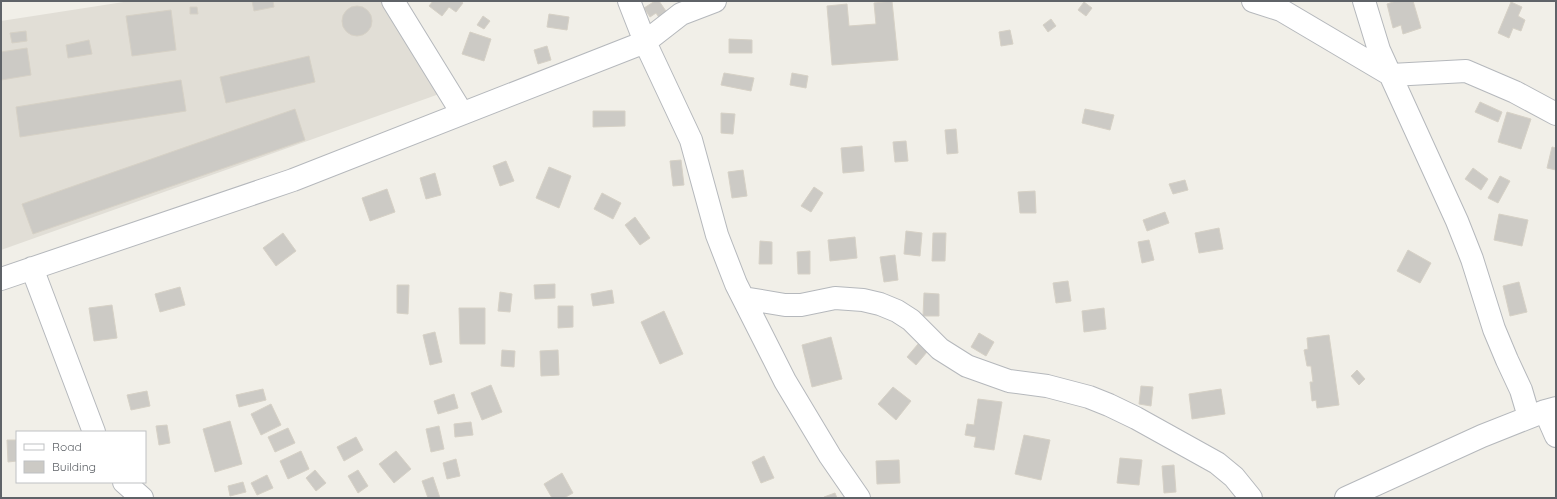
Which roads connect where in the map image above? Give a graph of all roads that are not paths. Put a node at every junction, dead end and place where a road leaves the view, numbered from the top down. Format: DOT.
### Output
graph roads {
  1 [pos="393,1"];
  2 [pos="629,1"];
  3 [pos="715,1"];
  4 [pos="1253,1"];
  5 [pos="1364,1"];
  6 [pos="685,8"];
  7 [pos="645,42"];
  8 [pos="1391,75"];
  9 [pos="462,113"];
  10 [pos="1556,114"];
  11 [pos="32,268"];
  12 [pos="1,279"];
  13 [pos="743,298"];
  14 [pos="1544,412"];
  15 [pos="94,431"];
  16 [pos="1556,436"];
  17 [pos="112,483"];
  18 [pos="125,483"];
  19 [pos="119,498"];
  20 [pos="142,498"];
  21 [pos="859,498"];
  22 [pos="1251,498"];
  23 [pos="1346,498"];
  1 -- 9 [label="street"];
  2 -- 7 [label="street"];
  3 -- 6 [label="street"];
  4 -- 8 [label="street"];
  5 -- 8 [label="street"];
  6 -- 7 [label="street"];
  7 -- 9 [label="street"];
  7 -- 13 [label="street"];
  8 -- 10 [label="street"];
  8 -- 14 [label="street"];
  9 -- 11 [label="street"];
  11 -- 12 [label="street"];
  11 -- 15 [label="street"];
  13 -- 21 [label="street"];
  13 -- 22 [label="street"];
  14 -- 16 [label="street"];
  14 -- 23 [label="street"];
  17 -- 19 [label="street"];
  18 -- 20 [label="street"];
}
